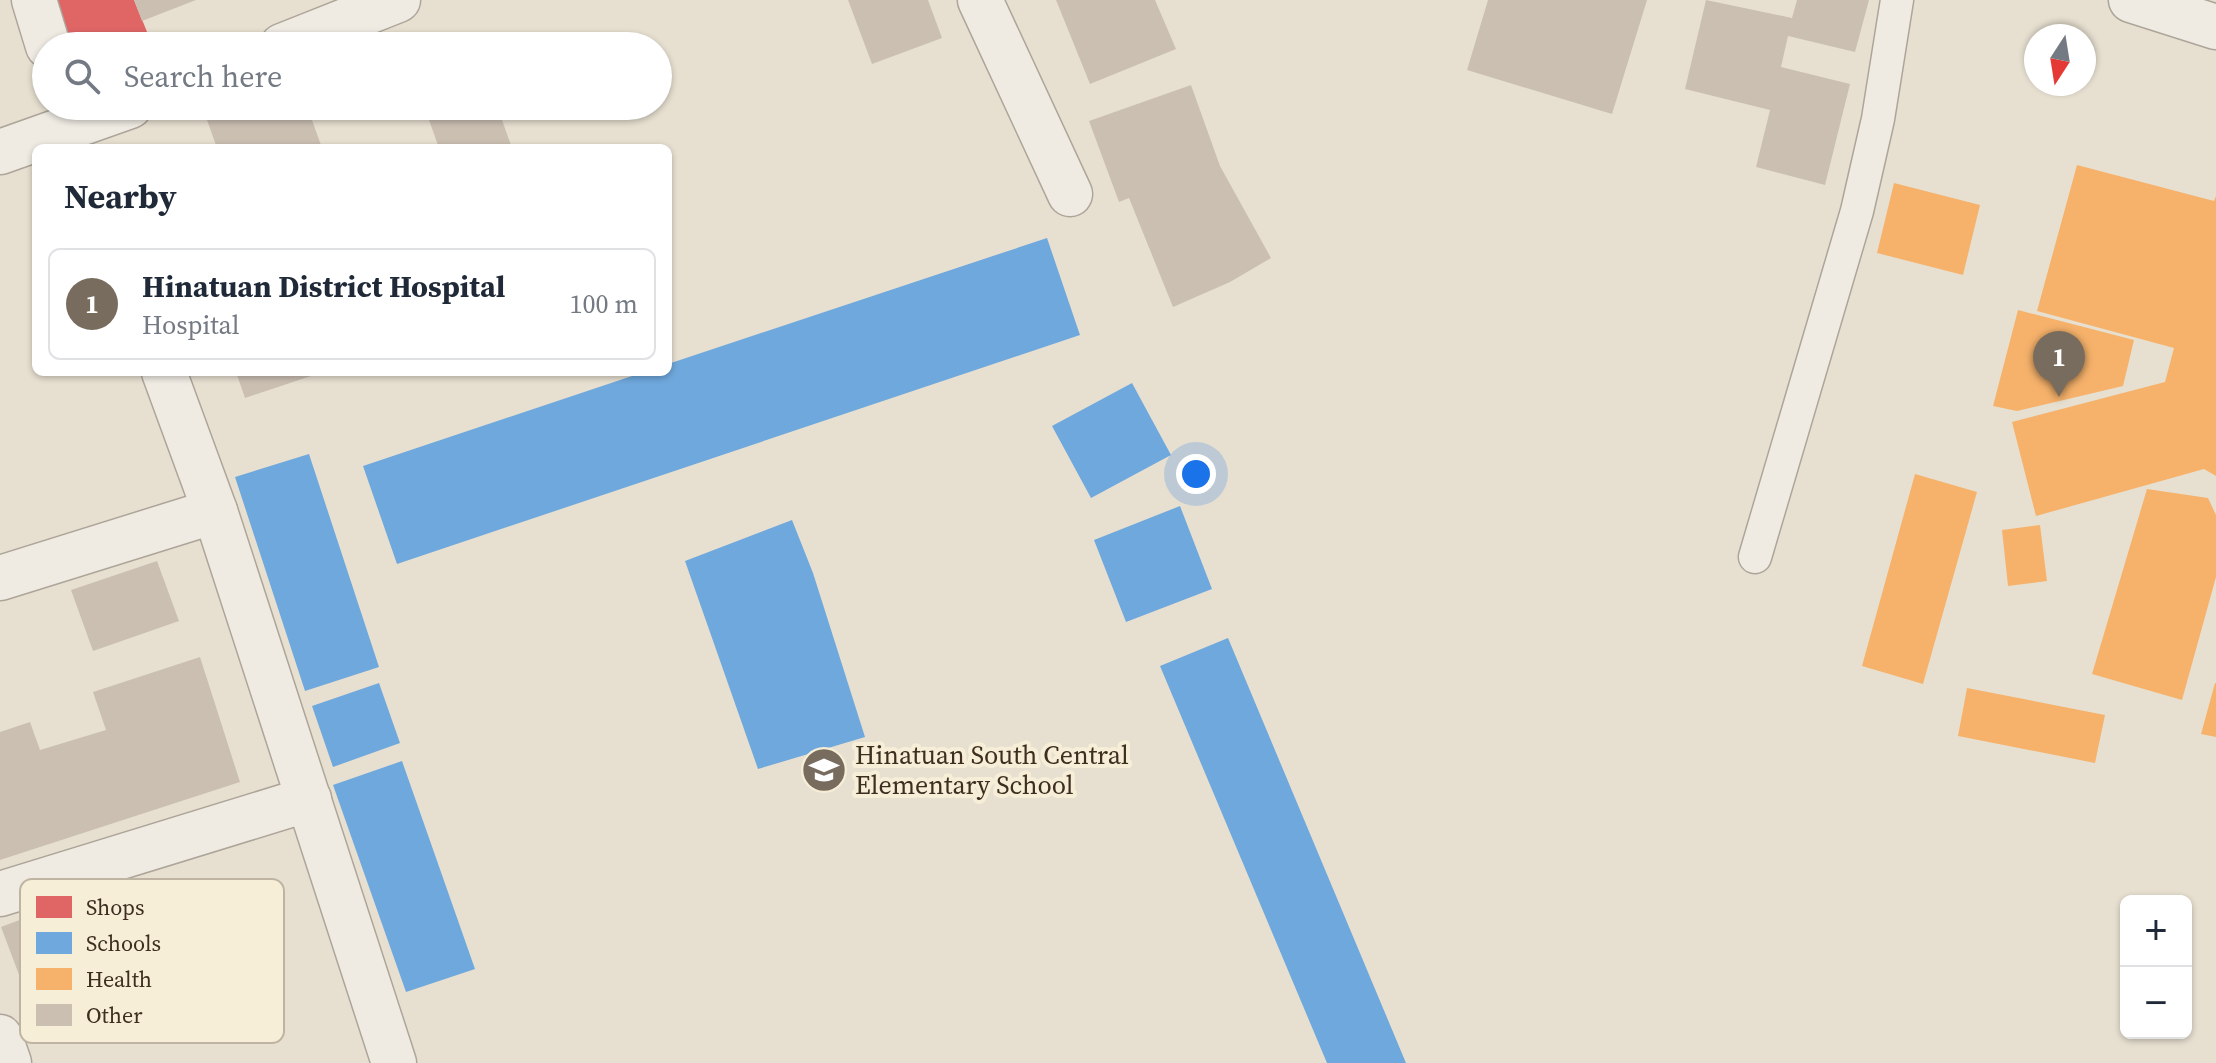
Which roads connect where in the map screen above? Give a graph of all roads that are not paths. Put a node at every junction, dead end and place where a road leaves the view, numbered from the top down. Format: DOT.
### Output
graph roads {
  1 [pos="34,0"];
  2 [pos="398,0"];
  3 [pos="980,0"];
  4 [pos="1897,0"];
  5 [pos="2131,0"];
  6 [pos="2216,27"];
  7 [pos="44,32"];
  8 [pos="317,32"];
  9 [pos="74,127"];
  10 [pos="0,152"];
  11 [pos="1070,194"];
  12 [pos="165,376"];
  13 [pos="215,511"];
  14 [pos="1755,557"];
  15 [pos="0,578"];
  16 [pos="309,799"];
  17 [pos="49,879"];
  18 [pos="20,888"];
  19 [pos="0,894"];
  20 [pos="0,1037"];
  21 [pos="9,1063"];
  22 [pos="394,1063"];
  1 -- 7 [label="street"];
  2 -- 8 [label="street"];
  3 -- 11 [label="street"];
  4 -- 14 [label="lane"];
  5 -- 6 [label="street"];
  9 -- 10 [label="street"];
  12 -- 13 [label="street"];
  13 -- 15 [label="street"];
  13 -- 16 [label="street"];
  16 -- 17 [label="street"];
  16 -- 22 [label="street"];
  18 -- 19 [label="street"];
  20 -- 21 [label="street"];
}
